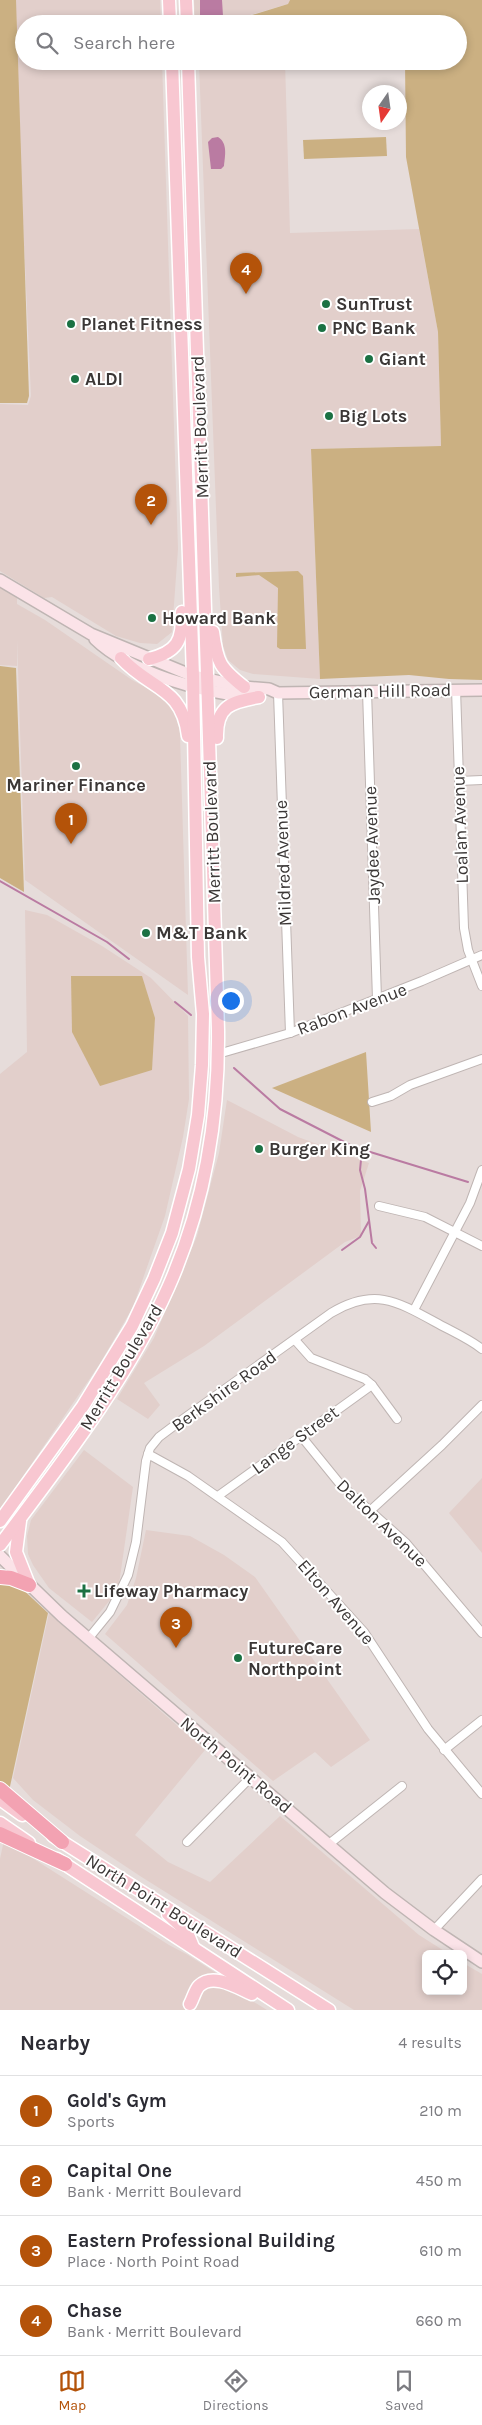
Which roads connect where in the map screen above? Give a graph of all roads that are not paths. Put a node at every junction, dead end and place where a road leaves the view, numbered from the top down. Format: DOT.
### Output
graph roads {
  1 [pos="169,0"];
  2 [pos="186,0"];
  3 [pos="170,15"];
  4 [pos="187,15"];
  5 [pos="172,70"];
  6 [pos="188,70"];
  7 [pos="187,549"];
  8 [pos="0,580"];
  9 [pos="205,587"];
  10 [pos="90,634"];
  11 [pos="121,658"];
  12 [pos="149,659"];
  13 [pos="193,682"];
  14 [pos="208,686"];
  15 [pos="244,687"];
  16 [pos="456,689"];
  17 [pos="482,690"];
  18 [pos="367,691"];
  19 [pos="278,693"];
  20 [pos="259,697"];
  21 [pos="194,751"];
  22 [pos="482,780"];
  23 [pos="459,781"];
  24 [pos="211,792"];
  25 [pos="482,955"];
  26 [pos="471,959"];
  27 [pos="482,986"];
  28 [pos="377,999"];
  29 [pos="203,1014"];
  30 [pos="290,1033"];
  31 [pos="202,1054"];
  32 [pos="218,1054"];
  33 [pos="482,1060"];
  34 [pos="372,1102"];
  35 [pos="215,1108"];
  36 [pos="482,1170"];
  37 [pos="378,1206"];
  38 [pos="456,1231"];
  39 [pos="482,1246"];
  40 [pos="414,1310"];
  41 [pos="295,1340"];
  42 [pos="482,1349"];
  43 [pos="372,1385"];
  44 [pos="482,1405"];
  45 [pos="397,1418"];
  46 [pos="301,1436"];
  47 [pos="148,1454"];
  48 [pos="28,1480"];
  49 [pos="218,1496"];
  50 [pos="0,1505"];
  51 [pos="371,1510"];
  52 [pos="21,1517"];
  53 [pos="0,1521"];
  54 [pos="0,1545"];
  55 [pos="0,1556"];
  56 [pos="0,1576"];
  57 [pos="28,1585"];
  58 [pos="482,1633"];
  59 [pos="88,1639"];
  60 [pos="482,1720"];
  61 [pos="444,1750"];
  62 [pos="251,1777"];
  63 [pos="402,1786"];
  64 [pos="0,1789"];
  65 [pos="482,1794"];
  66 [pos="0,1799"];
  67 [pos="0,1823"];
  68 [pos="0,1834"];
  69 [pos="62,1842"];
  70 [pos="187,1842"];
  71 [pos="329,1844"];
  72 [pos="65,1864"];
  73 [pos="482,1879"];
  74 [pos="137,1888"];
  75 [pos="434,1930"];
  76 [pos="193,1947"];
  77 [pos="482,1962"];
  78 [pos="190,2004"];
  79 [pos="285,2008"];
  80 [pos="329,2010"];
  1 -- 3 [label="main road"];
  2 -- 4 [label="main road"];
  5 -- 7 [label="main road, Merritt Boulevard"];
  6 -- 9 [label="main road, Merritt Boulevard"];
  7 -- 12 [label="main road"];
  7 -- 13 [label="main road, Merritt Boulevard"];
  8 -- 10 [label="street, German Hill Road"];
  9 -- 14 [label="main road, Merritt Boulevard"];
  9 -- 15 [label="main road"];
  10 -- 11 [label="street, German Hill Road"];
  10 -- 12 [label="street, German Hill Road"];
  11 -- 13 [label="street, German Hill Road"];
  11 -- 21 [label="main road"];
  12 -- 13 [label="street, German Hill Road"];
  13 -- 14 [label="street, German Hill Road"];
  13 -- 21 [label="main road, Merritt Boulevard"];
  14 -- 15 [label="street, German Hill Road"];
  14 -- 20 [label="street, German Hill Road"];
  14 -- 24 [label="main road, Merritt Boulevard"];
  15 -- 19 [label="street, German Hill Road"];
  16 -- 17 [label="street, German Hill Road"];
  16 -- 18 [label="street, German Hill Road"];
  16 -- 23 [label="street, Loalan Avenue"];
  18 -- 19 [label="street, German Hill Road"];
  18 -- 28 [label="street, Jaydee Avenue"];
  19 -- 20 [label="street, German Hill Road"];
  19 -- 30 [label="street, Mildred Avenue"];
  20 -- 24 [label="main road"];
  21 -- 29 [label="main road, Merritt Boulevard"];
  22 -- 23 [label="street"];
  23 -- 26 [label="street, Loalan Avenue"];
  24 -- 32 [label="main road, Merritt Boulevard"];
  25 -- 26 [label="street, Rabon Avenue"];
  26 -- 27 [label="street, Loalan Avenue"];
  26 -- 28 [label="street, Rabon Avenue"];
  28 -- 30 [label="street, Rabon Avenue"];
  29 -- 31 [label="main road, Merritt Boulevard"];
  29 -- 32 [label="main road"];
  30 -- 32 [label="street, Rabon Avenue"];
  31 -- 35 [label="main road"];
  31 -- 48 [label="main road, Merritt Boulevard"];
  32 -- 35 [label="main road, Merritt Boulevard"];
  33 -- 34 [label="street"];
  35 -- 52 [label="main road, Merritt Boulevard"];
  36 -- 38 [label="street"];
  37 -- 38 [label="street"];
  38 -- 39 [label="street"];
  38 -- 40 [label="street"];
  40 -- 41 [label="street, Berkshire Road"];
  40 -- 42 [label="street, Berkshire Road"];
  41 -- 43 [label="street"];
  41 -- 47 [label="street, Berkshire Road"];
  43 -- 45 [label="street"];
  43 -- 46 [label="street, Lange Street"];
  44 -- 51 [label="street"];
  46 -- 49 [label="street, Lange Street"];
  46 -- 51 [label="street, Dalton Avenue"];
  47 -- 49 [label="street, Elton Avenue"];
  47 -- 59 [label="street, Berkshire Road"];
  48 -- 50 [label="main road"];
  48 -- 53 [label="main road, Merritt Boulevard"];
  49 -- 61 [label="street, Elton Avenue"];
  51 -- 58 [label="street, Dalton Avenue"];
  52 -- 54 [label="main road, Merritt Boulevard"];
  52 -- 57 [label="main road"];
  55 -- 57 [label="street, North Point Road"];
  56 -- 57 [label="highway"];
  57 -- 59 [label="street, North Point Road"];
  59 -- 62 [label="street, North Point Road"];
  60 -- 61 [label="street"];
  61 -- 65 [label="street, Elton Avenue"];
  62 -- 70 [label="street"];
  62 -- 71 [label="street, North Point Road"];
  63 -- 71 [label="street"];
  64 -- 69 [label="highway"];
  66 -- 69 [label="main road, North Point Boulevard"];
  67 -- 72 [label="main road, North Point Boulevard"];
  68 -- 72 [label="highway"];
  69 -- 74 [label="main road, North Point Boulevard"];
  71 -- 75 [label="street, North Point Road"];
  72 -- 76 [label="main road, North Point Boulevard"];
  73 -- 75 [label="street"];
  74 -- 76 [label="main road"];
  74 -- 80 [label="main road, North Point Boulevard"];
  75 -- 77 [label="street, North Point Road"];
  76 -- 79 [label="main road, North Point Boulevard"];
  78 -- 79 [label="main road"];
}
